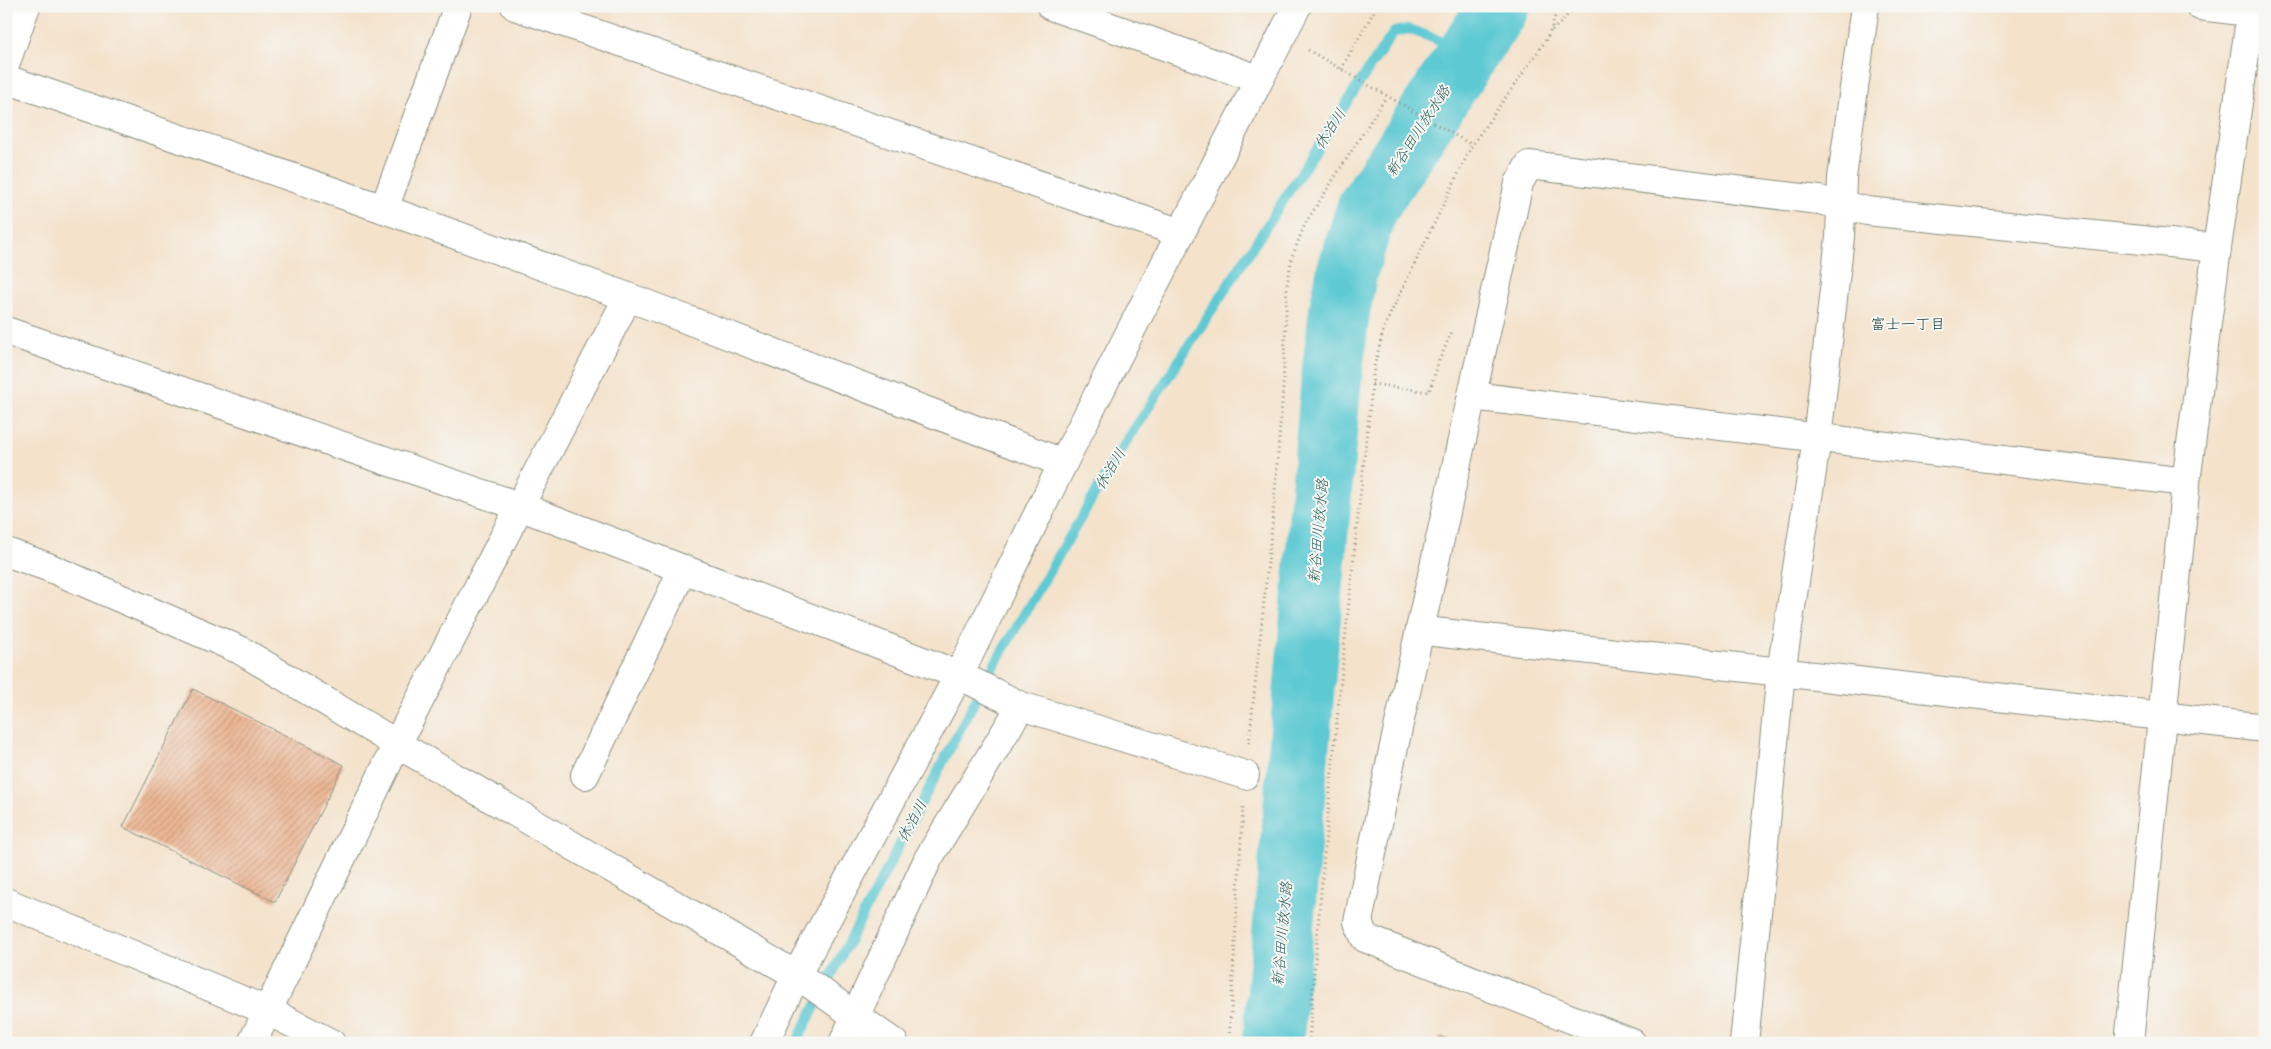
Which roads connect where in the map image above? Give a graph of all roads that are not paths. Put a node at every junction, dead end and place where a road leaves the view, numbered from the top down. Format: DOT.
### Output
graph roads {
  1 [pos="26,6"];
  2 [pos="458,6"];
  3 [pos="516,6"];
  4 [pos="1051,6"];
  5 [pos="1297,6"];
  6 [pos="1865,6"];
  7 [pos="2200,6"];
  8 [pos="2256,11"];
  9 [pos="6,62"];
  10 [pos="6,79"];
  11 [pos="1258,79"];
  12 [pos="1841,205"];
  13 [pos="384,209"];
  14 [pos="1181,233"];
  15 [pos="2216,248"];
  16 [pos="628,297"];
  17 [pos="6,331"];
  18 [pos="1472,396"];
  19 [pos="1817,439"];
  20 [pos="1062,463"];
  21 [pos="2186,482"];
  22 [pos="519,506"];
  23 [pos="6,552"];
  24 [pos="683,568"];
  25 [pos="1434,632"];
  26 [pos="1781,672"];
  27 [pos="959,675"];
  28 [pos="1021,706"];
  29 [pos="2163,716"];
  30 [pos="2265,728"];
  31 [pos="397,744"];
  32 [pos="585,775"];
  33 [pos="1245,775"];
  34 [pos="6,902"];
  35 [pos="800,978"];
  36 [pos="846,1010"];
  37 [pos="268,1011"];
  38 [pos="1628,1042"];
  39 [pos="252,1043"];
  40 [pos="331,1043"];
  41 [pos="764,1043"];
  42 [pos="843,1043"];
  43 [pos="894,1043"];
  44 [pos="1744,1043"];
  45 [pos="2129,1043"];
  1 -- 9 [label="street"];
  2 -- 13 [label="street"];
  3 -- 14 [label="street"];
  4 -- 11 [label="street"];
  5 -- 11 [label="street"];
  6 -- 12 [label="street"];
  7 -- 8 [label="street"];
  8 -- 15 [label="street"];
  10 -- 13 [label="street"];
  11 -- 14 [label="street"];
  12 -- 15 [label="street"];
  12 -- 18 [label="street"];
  12 -- 19 [label="street"];
  13 -- 16 [label="street"];
  14 -- 20 [label="street"];
  15 -- 21 [label="street"];
  16 -- 20 [label="street"];
  16 -- 22 [label="street"];
  17 -- 22 [label="street"];
  18 -- 19 [label="street"];
  18 -- 38 [label="street"];
  19 -- 21 [label="street"];
  19 -- 26 [label="street"];
  20 -- 27 [label="street"];
  21 -- 29 [label="street"];
  22 -- 24 [label="street"];
  22 -- 31 [label="street"];
  23 -- 31 [label="street"];
  24 -- 27 [label="street"];
  24 -- 32 [label="street"];
  25 -- 26 [label="street"];
  26 -- 29 [label="street"];
  26 -- 44 [label="street"];
  27 -- 28 [label="street"];
  27 -- 35 [label="street"];
  28 -- 33 [label="street"];
  28 -- 36 [label="street"];
  29 -- 30 [label="street"];
  29 -- 45 [label="street"];
  31 -- 35 [label="street"];
  31 -- 37 [label="street"];
  34 -- 37 [label="street"];
  35 -- 36 [label="street"];
  35 -- 41 [label="street"];
  36 -- 42 [label="street"];
  36 -- 43 [label="street"];
  37 -- 39 [label="street"];
  37 -- 40 [label="street"];
}
